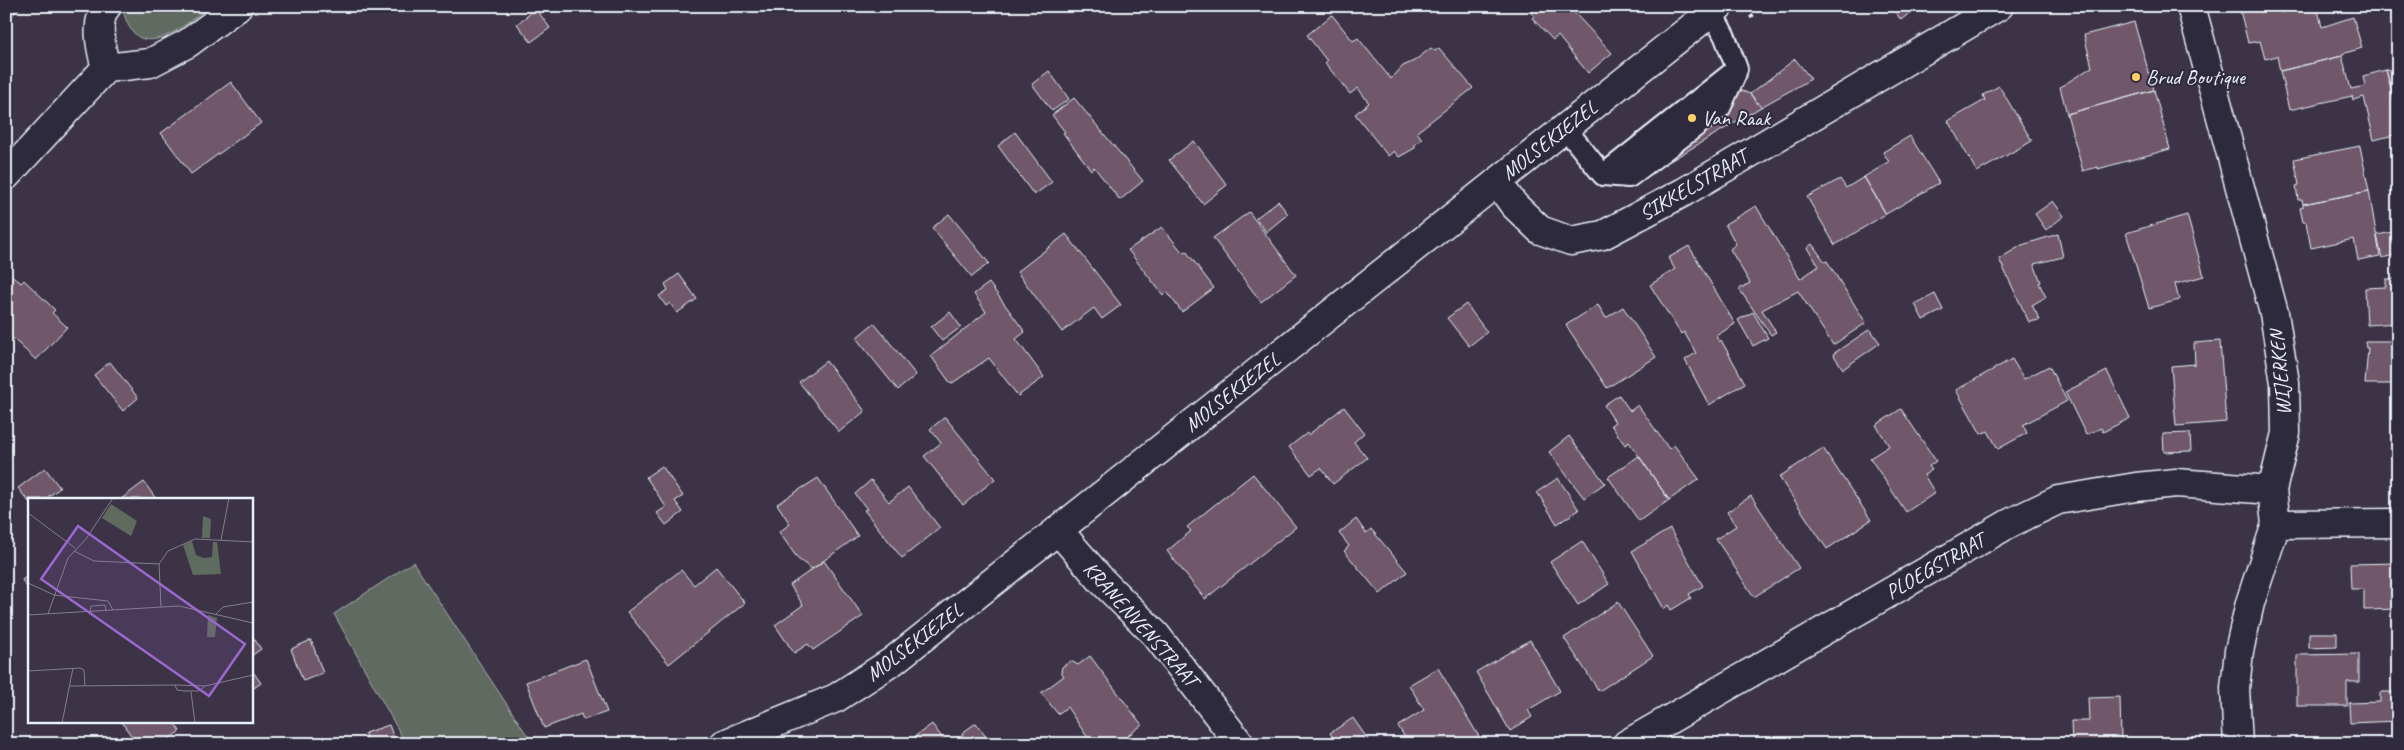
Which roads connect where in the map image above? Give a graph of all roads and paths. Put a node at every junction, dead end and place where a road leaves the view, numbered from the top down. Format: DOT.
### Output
graph roads {
  1 [pos="107,6"];
  2 [pos="238,6"];
  3 [pos="1999,6"];
  4 [pos="2190,6"];
  5 [pos="1715,9"];
  6 [pos="106,68"];
  7 [pos="1565,128"];
  8 [pos="6,176"];
  9 [pos="1497,182"];
  10 [pos="2272,490"];
  11 [pos="2398,523"];
  12 [pos="2276,524"];
  13 [pos="1058,530"];
  14 [pos="724,744"];
  15 [pos="1240,744"];
  16 [pos="1627,744"];
  17 [pos="2238,744"];
  1 -- 6 [label="street"];
  2 -- 6 [label="street"];
  3 -- 9 [label="street, SIKKELSTRAAT"];
  4 -- 10 [label="street, WIJERKEN"];
  5 -- 7 [label="street, MOLSEKIEZEL"];
  5 -- 7 [label="lane"];
  6 -- 8 [label="street"];
  7 -- 9 [label="street, MOLSEKIEZEL"];
  9 -- 13 [label="street, MOLSEKIEZEL"];
  10 -- 12 [label="street, WIJERKEN"];
  10 -- 16 [label="street, PLOEGSTRAAT"];
  11 -- 12 [label="street"];
  12 -- 17 [label="street, WIJERKEN"];
  13 -- 14 [label="street, MOLSEKIEZEL"];
  13 -- 15 [label="street, KRANENVENSTRAAT"];
}
